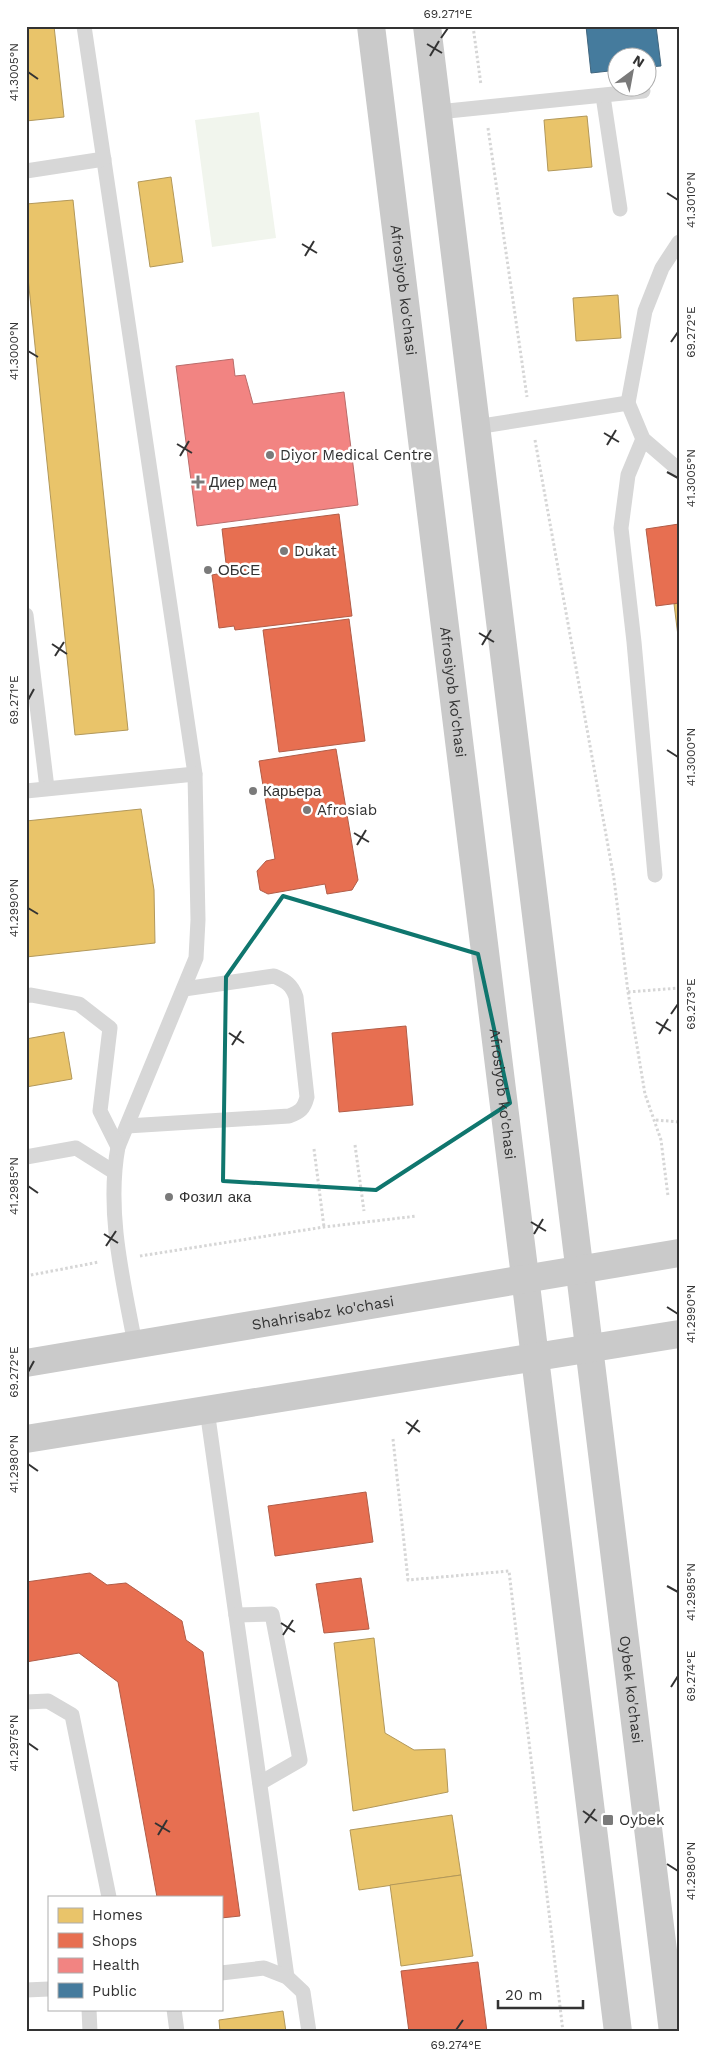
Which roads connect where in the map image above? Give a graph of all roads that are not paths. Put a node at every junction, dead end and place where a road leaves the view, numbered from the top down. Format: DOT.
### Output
graph roads {
  1 [pos="84,26"];
  2 [pos="371,26"];
  3 [pos="427,26"];
  4 [pos="608,95"];
  5 [pos="603,96"];
  6 [pos="438,112"];
  7 [pos="104,159"];
  8 [pos="26,171"];
  9 [pos="620,209"];
  10 [pos="679,242"];
  11 [pos="628,403"];
  12 [pos="476,427"];
  13 [pos="642,439"];
  14 [pos="679,470"];
  15 [pos="26,615"];
  16 [pos="195,774"];
  17 [pos="47,788"];
  18 [pos="26,791"];
  19 [pos="656,875"];
  20 [pos="184,988"];
  21 [pos="26,996"];
  22 [pos="127,1126"];
  23 [pos="118,1147"];
  24 [pos="26,1157"];
  25 [pos="114,1172"];
  26 [pos="679,1253"];
  27 [pos="579,1270"];
  28 [pos="525,1279"];
  29 [pos="679,1334"];
  30 [pos="135,1344"];
  31 [pos="589,1349"];
  32 [pos="535,1357"];
  33 [pos="26,1363"];
  34 [pos="207,1410"];
  35 [pos="26,1439"];
  36 [pos="236,1615"];
  37 [pos="26,1702"];
  38 [pos="260,1783"];
  39 [pos="109,1896"];
  40 [pos="222,1973"];
  41 [pos="287,1977"];
  42 [pos="673,1978"];
  43 [pos="48,1989"];
  44 [pos="26,1990"];
  45 [pos="89,2010"];
  46 [pos="174,2010"];
  47 [pos="90,2032"];
  48 [pos="177,2032"];
  49 [pos="308,2032"];
  50 [pos="618,2032"];
  51 [pos="673,2032"];
  1 -- 7 [label="lane"];
  2 -- 28 [label="main road, Afrosiyob ko'chasi"];
  3 -- 6 [label="main road"];
  4 -- 5 [label="lane"];
  5 -- 6 [label="lane"];
  5 -- 9 [label="lane"];
  6 -- 12 [label="main road"];
  7 -- 8 [label="lane"];
  7 -- 16 [label="lane"];
  10 -- 11 [label="lane"];
  11 -- 12 [label="lane"];
  11 -- 13 [label="lane"];
  12 -- 27 [label="main road"];
  13 -- 14 [label="lane"];
  13 -- 19 [label="lane"];
  15 -- 17 [label="lane"];
  16 -- 17 [label="lane"];
  16 -- 20 [label="lane"];
  17 -- 18 [label="lane"];
  20 -- 22 [label="lane"];
  20 -- 22 [label="lane"];
  21 -- 23 [label="lane"];
  22 -- 23 [label="lane"];
  23 -- 25 [label="lane"];
  24 -- 25 [label="lane"];
  25 -- 30 [label="lane"];
  26 -- 27 [label="main road, Shahrisabz ko'chasi"];
  27 -- 28 [label="main road, Shahrisabz ko'chasi"];
  27 -- 31 [label="main road"];
  28 -- 30 [label="main road, Shahrisabz ko'chasi"];
  28 -- 32 [label="main road, Afrosiyob ko'chasi"];
  29 -- 31 [label="main road"];
  30 -- 33 [label="main road, Shahrisabz ko'chasi"];
  31 -- 32 [label="main road"];
  31 -- 42 [label="main road, Oybek ko'chasi"];
  32 -- 34 [label="main road"];
  32 -- 50 [label="main road"];
  34 -- 35 [label="main road"];
  34 -- 36 [label="lane"];
  36 -- 38 [label="lane"];
  36 -- 38 [label="lane"];
  37 -- 39 [label="lane"];
  38 -- 41 [label="lane"];
  40 -- 41 [label="lane"];
  41 -- 49 [label="lane"];
  42 -- 51 [label="main road, Oybek ko'chasi"];
  43 -- 44 [label="lane"];
  45 -- 47 [label="lane"];
  46 -- 48 [label="lane"];
}
